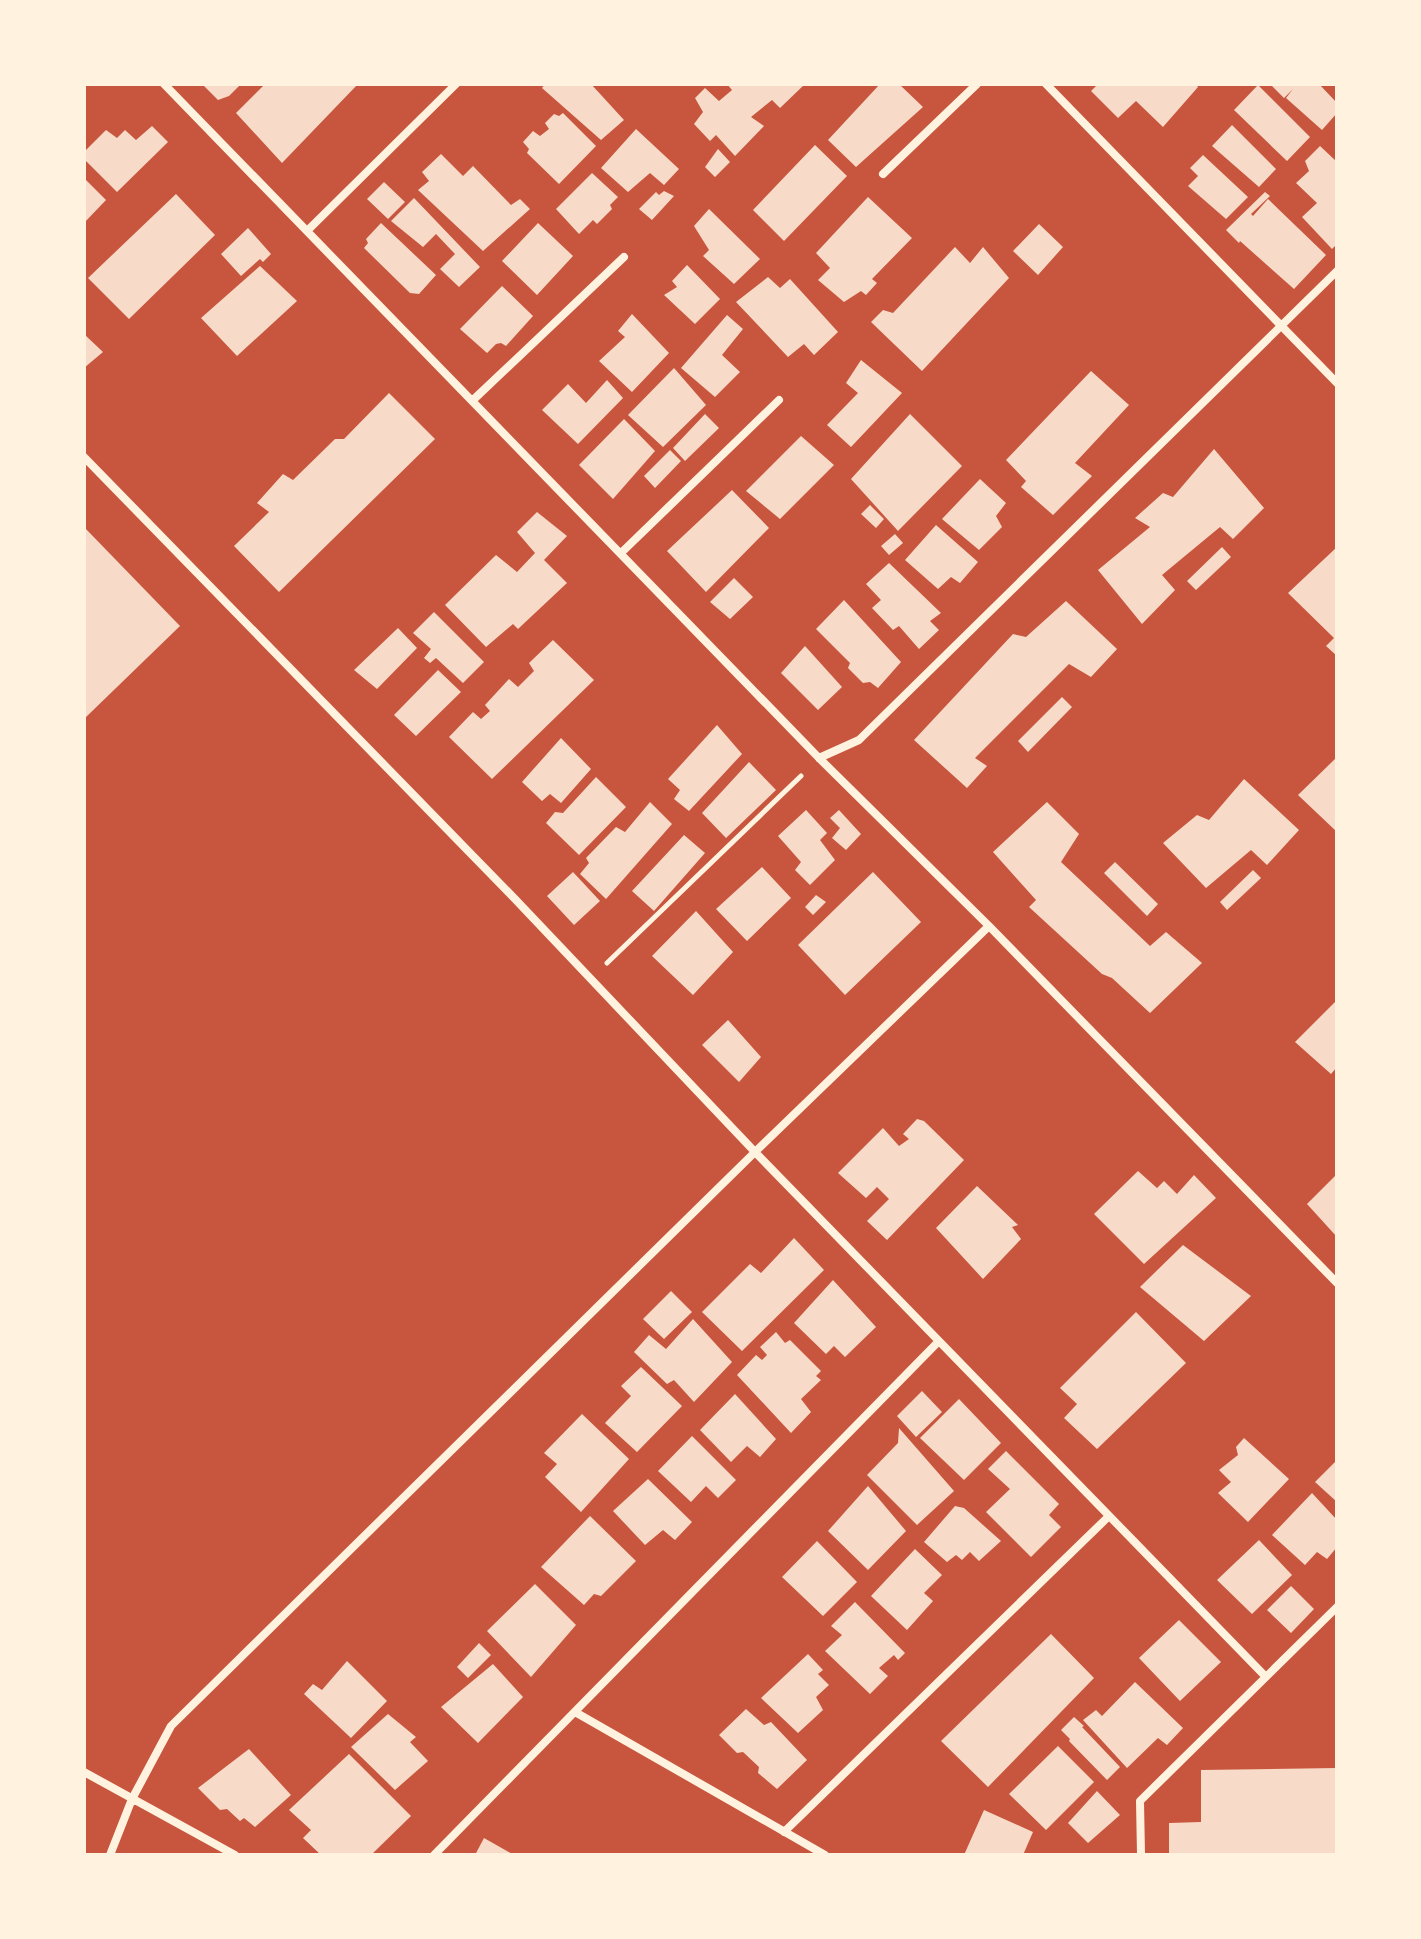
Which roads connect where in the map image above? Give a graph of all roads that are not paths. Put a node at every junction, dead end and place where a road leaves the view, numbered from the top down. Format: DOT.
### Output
graph roads {
  1 [pos="164,84"];
  2 [pos="456,84"];
  3 [pos="977,84"];
  4 [pos="1046,84"];
  5 [pos="883,174"];
  6 [pos="307,231"];
  7 [pos="624,257"];
  8 [pos="1337,271"];
  9 [pos="1281,325"];
  10 [pos="1337,383"];
  11 [pos="779,400"];
  12 [pos="472,401"];
  13 [pos="84,457"];
  14 [pos="621,553"];
  15 [pos="819,758"];
  16 [pos="989,926"];
  17 [pos="755,1152"];
  18 [pos="1337,1283"];
  19 [pos="939,1341"];
  20 [pos="1109,1516"];
  21 [pos="1337,1607"];
  22 [pos="1266,1677"];
  23 [pos="575,1712"];
  24 [pos="84,1772"];
  25 [pos="132,1799"];
  26 [pos="784,1832"];
  27 [pos="110,1855"];
  28 [pos="235,1855"];
  29 [pos="434,1855"];
  30 [pos="825,1855"];
  31 [pos="1141,1855"];
  1 -- 6 [label="street"];
  2 -- 6 [label="street"];
  3 -- 5 [label="street"];
  4 -- 9 [label="street"];
  6 -- 12 [label="street"];
  7 -- 12 [label="street"];
  8 -- 9 [label="street"];
  9 -- 10 [label="street"];
  9 -- 15 [label="street"];
  11 -- 14 [label="street"];
  12 -- 14 [label="street"];
  13 -- 17 [label="street"];
  14 -- 15 [label="street"];
  15 -- 16 [label="street"];
  16 -- 17 [label="street"];
  16 -- 18 [label="street"];
  17 -- 19 [label="street"];
  17 -- 25 [label="street"];
  19 -- 20 [label="street"];
  19 -- 23 [label="street"];
  20 -- 22 [label="street"];
  20 -- 26 [label="street"];
  21 -- 22 [label="street"];
  22 -- 31 [label="street"];
  23 -- 26 [label="street"];
  23 -- 29 [label="street"];
  24 -- 25 [label="street"];
  25 -- 27 [label="street"];
  25 -- 28 [label="street"];
  26 -- 30 [label="street"];
}
